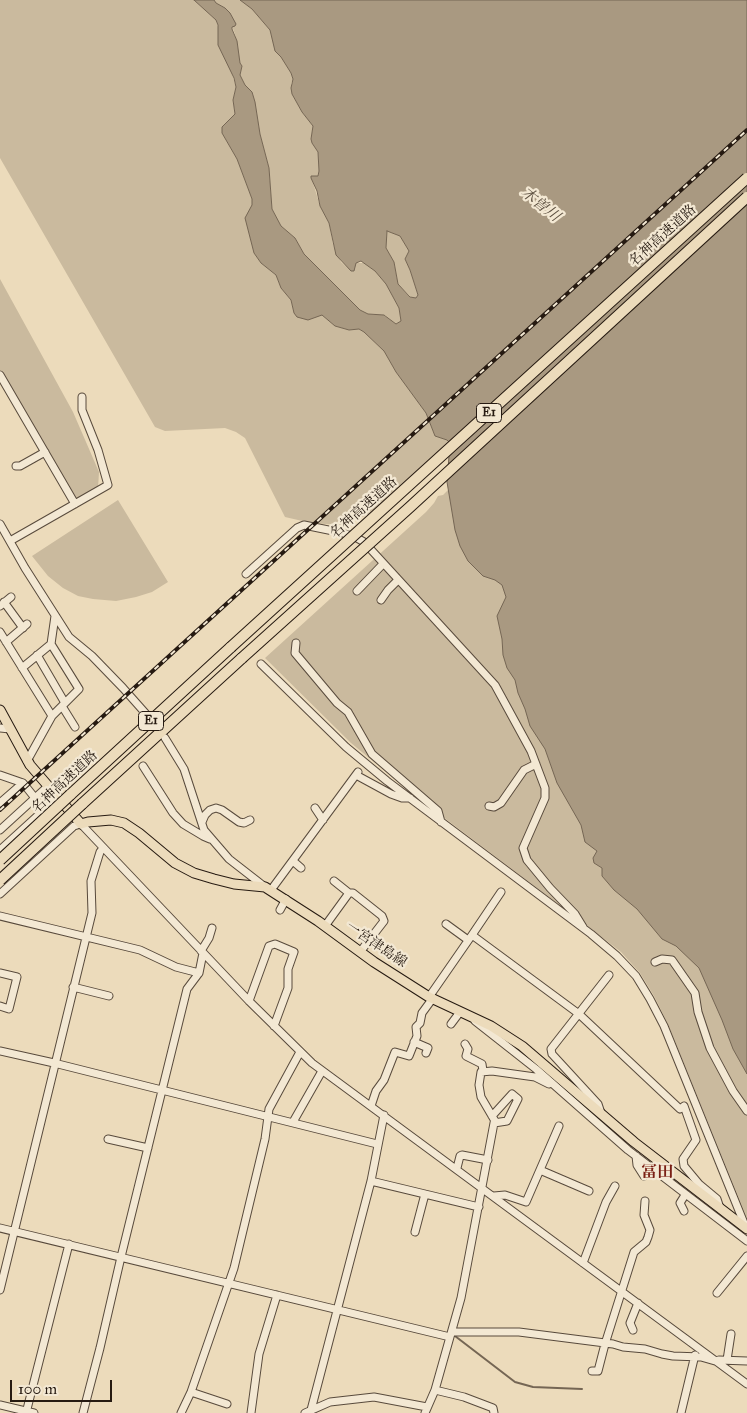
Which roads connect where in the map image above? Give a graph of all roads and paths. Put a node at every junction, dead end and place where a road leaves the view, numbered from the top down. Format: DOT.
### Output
graph roads {
  1 [pos="747,178"];
  2 [pos="747,198"];
  3 [pos="0,375"];
  4 [pos="82,396"];
  5 [pos="45,452"];
  6 [pos="16,466"];
  7 [pos="75,504"];
  8 [pos="0,524"];
  9 [pos="10,541"];
  10 [pos="383,564"];
  11 [pos="246,574"];
  12 [pos="398,580"];
  13 [pos="357,591"];
  14 [pos="11,597"];
  15 [pos="381,600"];
  16 [pos="2,604"];
  17 [pos="55,616"];
  18 [pos="0,632"];
  19 [pos="6,642"];
  20 [pos="296,643"];
  21 [pos="51,644"];
  22 [pos="37,656"];
  23 [pos="261,664"];
  24 [pos="22,668"];
  25 [pos="64,704"];
  26 [pos="0,710"];
  27 [pos="52,716"];
  28 [pos="147,716"];
  29 [pos="76,727"];
  30 [pos="0,728"];
  31 [pos="10,729"];
  32 [pos="165,738"];
  33 [pos="27,761"];
  34 [pos="536,764"];
  35 [pos="142,766"];
  36 [pos="0,775"];
  37 [pos="22,783"];
  38 [pos="47,787"];
  39 [pos="35,798"];
  40 [pos="57,798"];
  41 [pos="410,798"];
  42 [pos="0,803"];
  43 [pos="489,806"];
  44 [pos="315,808"];
  45 [pos="250,820"];
  46 [pos="323,820"];
  47 [pos="202,822"];
  48 [pos="441,822"];
  49 [pos="81,824"];
  50 [pos="0,830"];
  51 [pos="210,839"];
  52 [pos="103,848"];
  53 [pos="0,850"];
  54 [pos="0,860"];
  55 [pos="293,861"];
  56 [pos="301,868"];
  57 [pos="0,880"];
  58 [pos="334,881"];
  59 [pos="268,888"];
  60 [pos="502,892"];
  61 [pos="349,893"];
  62 [pos="0,894"];
  63 [pos="286,899"];
  64 [pos="280,910"];
  65 [pos="0,916"];
  66 [pos="446,924"];
  67 [pos="325,926"];
  68 [pos="212,928"];
  69 [pos="584,929"];
  70 [pos="86,936"];
  71 [pos="470,938"];
  72 [pos="202,952"];
  73 [pos="360,952"];
  74 [pos="655,962"];
  75 [pos="0,973"];
  76 [pos="199,973"];
  77 [pos="609,975"];
  78 [pos="73,987"];
  79 [pos="109,996"];
  80 [pos="431,997"];
  81 [pos="249,1001"];
  82 [pos="0,1006"];
  83 [pos="579,1014"];
  84 [pos="459,1018"];
  85 [pos="274,1026"];
  86 [pos="460,1026"];
  87 [pos="414,1042"];
  88 [pos="465,1044"];
  89 [pos="0,1051"];
  90 [pos="300,1052"];
  91 [pos="426,1053"];
  92 [pos="54,1063"];
  93 [pos="322,1071"];
  94 [pos="483,1071"];
  95 [pos="552,1083"];
  96 [pos="162,1090"];
  97 [pos="372,1106"];
  98 [pos="747,1111"];
  99 [pos="601,1113"];
  100 [pos="384,1115"];
  101 [pos="268,1116"];
  102 [pos="492,1116"];
  103 [pos="293,1122"];
  104 [pos="494,1124"];
  105 [pos="559,1126"];
  106 [pos="108,1138"];
  107 [pos="378,1144"];
  108 [pos="148,1148"];
  109 [pos="636,1156"];
  110 [pos="488,1160"];
  111 [pos="457,1168"];
  112 [pos="540,1170"];
  113 [pos="644,1176"];
  114 [pos="370,1181"];
  115 [pos="615,1186"];
  116 [pos="483,1188"];
  117 [pos="589,1191"];
  118 [pos="426,1194"];
  119 [pos="685,1195"];
  120 [pos="494,1196"];
  121 [pos="645,1201"];
  122 [pos="479,1207"];
  123 [pos="720,1209"];
  124 [pos="684,1211"];
  125 [pos="0,1228"];
  126 [pos="746,1229"];
  127 [pos="15,1231"];
  128 [pos="415,1232"];
  129 [pos="747,1241"];
  130 [pos="69,1244"];
  131 [pos="747,1256"];
  132 [pos="121,1257"];
  133 [pos="583,1263"];
  134 [pos="229,1283"];
  135 [pos="0,1290"];
  136 [pos="622,1293"];
  137 [pos="717,1293"];
  138 [pos="278,1295"];
  139 [pos="638,1303"];
  140 [pos="337,1310"];
  141 [pos="633,1330"];
  142 [pos="731,1334"];
  143 [pos="451,1335"];
  144 [pos="605,1344"];
  145 [pos="696,1347"];
  146 [pos="694,1357"];
  147 [pos="727,1360"];
  148 [pos="715,1361"];
  149 [pos="747,1361"];
  150 [pos="592,1371"];
  151 [pos="747,1384"];
  152 [pos="435,1390"];
  153 [pos="191,1392"];
  154 [pos="227,1404"];
  155 [pos="0,1405"];
  156 [pos="426,1410"];
  157 [pos="29,1412"];
  158 [pos="308,1412"];
  159 [pos="82,1413"];
  160 [pos="182,1413"];
  161 [pos="251,1413"];
  162 [pos="494,1413"];
  163 [pos="681,1413"];
  1 -- 54 [label="highway, 名神高速道路 / E1, bridge"];
  2 -- 57 [label="highway, 名神高速道路 / E1, bridge"];
  3 -- 5 [label="street"];
  4 -- 7 [label="street"];
  5 -- 6 [label="street"];
  5 -- 7 [label="street"];
  7 -- 9 [label="street"];
  8 -- 9 [label="street"];
  9 -- 17 [label="street"];
  10 -- 11 [label="street"];
  10 -- 12 [label="street"];
  10 -- 13 [label="street"];
  12 -- 15 [label="street"];
  12 -- 34 [label="street"];
  14 -- 16 [label="street"];
  16 -- 19 [label="street"];
  17 -- 21 [label="street"];
  17 -- 28 [label="street"];
  18 -- 19 [label="street"];
  19 -- 24 [label="street"];
  20 -- 48 [label="street"];
  21 -- 22 [label="street"];
  21 -- 25 [label="street"];
  22 -- 24 [label="street"];
  22 -- 25 [label="street"];
  23 -- 41 [label="street"];
  24 -- 27 [label="street"];
  25 -- 27 [label="street"];
  25 -- 29 [label="street"];
  26 -- 31 [label="main road"];
  27 -- 33 [label="street"];
  30 -- 31 [label="street"];
  31 -- 33 [label="main road"];
  32 -- 47 [label="street"];
  33 -- 38 [label="main road"];
  34 -- 43 [label="street"];
  34 -- 69 [label="street"];
  35 -- 51 [label="street"];
  36 -- 37 [label="street"];
  37 -- 39 [label="street"];
  37 -- 42 [label="street"];
  38 -- 39 [label="street"];
  38 -- 40 [label="main road"];
  39 -- 50 [label="street"];
  40 -- 49 [label="main road"];
  40 -- 53 [label="street"];
  41 -- 46 [label="street"];
  41 -- 48 [label="street"];
  44 -- 46 [label="street"];
  45 -- 47 [label="street"];
  46 -- 55 [label="street"];
  47 -- 51 [label="street"];
  48 -- 69 [label="street"];
  49 -- 52 [label="street"];
  49 -- 59 [label="main road, 一宮津島線"];
  49 -- 62 [label="street"];
  51 -- 59 [label="street"];
  52 -- 70 [label="street"];
  52 -- 72 [label="street"];
  55 -- 56 [label="street"];
  55 -- 59 [label="street"];
  58 -- 61 [label="street"];
  59 -- 63 [label="main road, 一宮津島線"];
  60 -- 71 [label="street"];
  61 -- 67 [label="street"];
  61 -- 73 [label="street"];
  63 -- 64 [label="street"];
  63 -- 67 [label="main road, 一宮津島線"];
  65 -- 70 [label="street"];
  66 -- 71 [label="street"];
  67 -- 73 [label="main road, 一宮津島線"];
  68 -- 72 [label="street"];
  69 -- 126 [label="street"];
  70 -- 76 [label="street"];
  70 -- 78 [label="street"];
  71 -- 80 [label="street"];
  71 -- 83 [label="street"];
  72 -- 76 [label="street"];
  72 -- 81 [label="street"];
  73 -- 80 [label="main road, 一宮津島線"];
  74 -- 98 [label="street"];
  75 -- 82 [label="street"];
  76 -- 96 [label="street"];
  77 -- 83 [label="street"];
  78 -- 79 [label="street"];
  78 -- 92 [label="street"];
  80 -- 84 [label="main road, 一宮津島線"];
  80 -- 87 [label="street"];
  81 -- 85 [label="street"];
  81 -- 85 [label="street"];
  83 -- 99 [label="street"];
  83 -- 123 [label="street"];
  84 -- 86 [label="street"];
  84 -- 95 [label="street"];
  84 -- 99 [label="main road, 一宮津島線"];
  85 -- 90 [label="street"];
  87 -- 91 [label="street"];
  87 -- 97 [label="street"];
  88 -- 94 [label="street"];
  89 -- 92 [label="street"];
  90 -- 93 [label="street"];
  90 -- 101 [label="street"];
  92 -- 96 [label="street"];
  92 -- 127 [label="street"];
  93 -- 97 [label="street"];
  93 -- 103 [label="street"];
  94 -- 95 [label="street"];
  94 -- 102 [label="street"];
  95 -- 109 [label="street"];
  96 -- 101 [label="street"];
  96 -- 108 [label="street"];
  97 -- 100 [label="street"];
  99 -- 123 [label="main road, 一宮津島線"];
  100 -- 107 [label="street"];
  100 -- 111 [label="street"];
  101 -- 103 [label="street"];
  101 -- 134 [label="street"];
  102 -- 104 [label="street"];
  102 -- 104 [label="street"];
  103 -- 107 [label="street"];
  104 -- 110 [label="street"];
  105 -- 112 [label="street"];
  106 -- 108 [label="street"];
  107 -- 114 [label="street"];
  108 -- 132 [label="street"];
  109 -- 113 [label="street"];
  109 -- 119 [label="street"];
  110 -- 111 [label="street"];
  110 -- 116 [label="street"];
  111 -- 116 [label="street"];
  112 -- 117 [label="street"];
  112 -- 120 [label="street"];
  114 -- 118 [label="street"];
  114 -- 140 [label="street"];
  115 -- 133 [label="street"];
  116 -- 120 [label="street"];
  116 -- 122 [label="street"];
  118 -- 122 [label="street"];
  118 -- 128 [label="street"];
  119 -- 124 [label="street"];
  119 -- 129 [label="street"];
  120 -- 133 [label="street"];
  121 -- 136 [label="street"];
  122 -- 143 [label="street"];
  123 -- 126 [label="main road, 一宮津島線"];
  125 -- 127 [label="street"];
  127 -- 130 [label="street"];
  127 -- 135 [label="street"];
  130 -- 132 [label="street"];
  130 -- 157 [label="street"];
  131 -- 137 [label="street"];
  132 -- 134 [label="street"];
  132 -- 159 [label="street"];
  133 -- 136 [label="street"];
  134 -- 138 [label="street"];
  134 -- 153 [label="street"];
  136 -- 139 [label="street"];
  136 -- 144 [label="street"];
  138 -- 140 [label="street"];
  138 -- 161 [label="street"];
  139 -- 141 [label="street"];
  139 -- 145 [label="street"];
  140 -- 143 [label="street"];
  140 -- 158 [label="street"];
  142 -- 147 [label="street"];
  143 -- 144 [label="street"];
  143 -- 152 [label="street"];
  144 -- 146 [label="street"];
  144 -- 150 [label="street"];
  145 -- 146 [label="street"];
  145 -- 148 [label="street"];
  146 -- 148 [label="street"];
  146 -- 163 [label="street"];
  147 -- 148 [label="street"];
  147 -- 149 [label="street"];
  148 -- 151 [label="street"];
  152 -- 156 [label="street"];
  152 -- 162 [label="street"];
  153 -- 154 [label="street"];
  153 -- 160 [label="street"];
  155 -- 157 [label="street"];
  156 -- 158 [label="street"];
}
